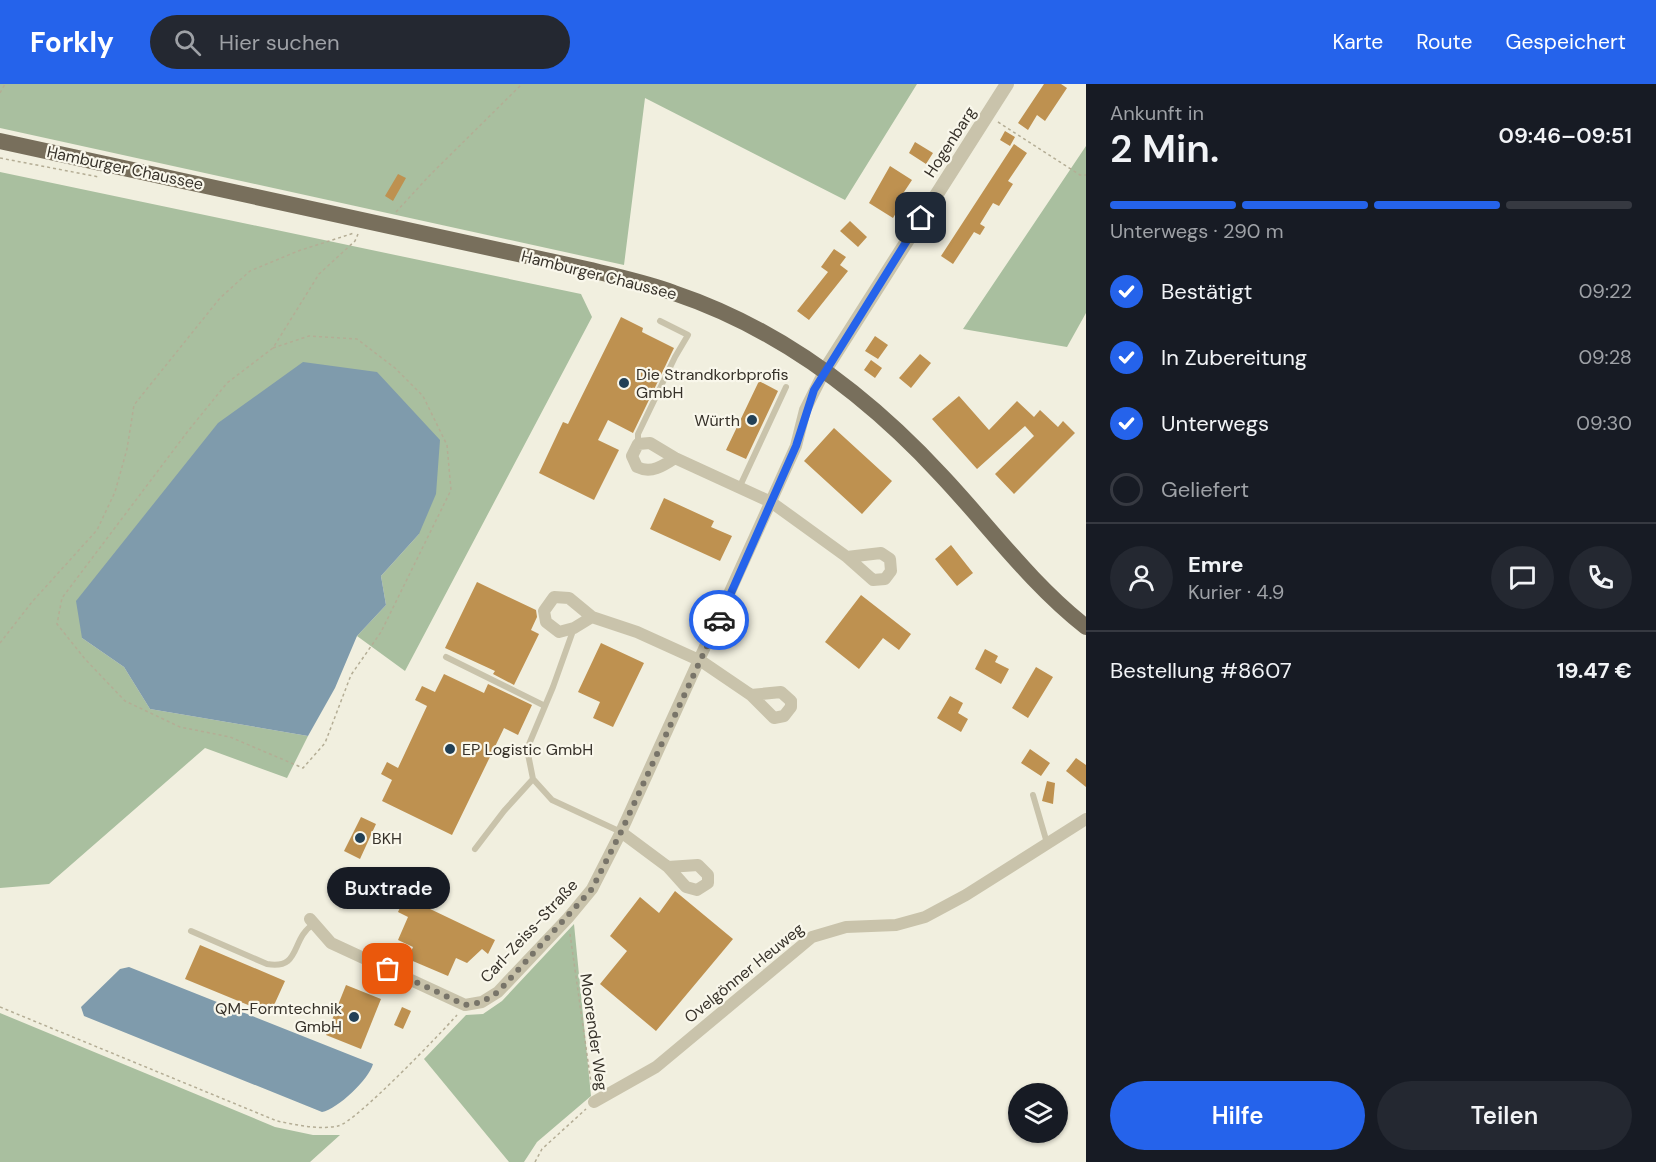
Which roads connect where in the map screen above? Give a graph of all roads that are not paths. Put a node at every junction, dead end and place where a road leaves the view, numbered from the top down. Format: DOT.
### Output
graph roads {
  1 [pos="1007,84"];
  2 [pos="0,141"];
  3 [pos="660,321"];
  4 [pos="825,370"];
  5 [pos="786,387"];
  6 [pos="638,444"];
  7 [pos="675,458"];
  8 [pos="740,486"];
  9 [pos="771,501"];
  10 [pos="847,556"];
  11 [pos="592,617"];
  12 [pos="1086,627"];
  13 [pos="574,628"];
  14 [pos="446,657"];
  15 [pos="701,661"];
  16 [pos="751,695"];
  17 [pos="545,706"];
  18 [pos="533,779"];
  19 [pos="1033,795"];
  20 [pos="1086,819"];
  21 [pos="621,832"];
  22 [pos="1047,843"];
  23 [pos="475,849"];
  24 [pos="668,867"];
  25 [pos="312,921"];
  26 [pos="191,931"];
  27 [pos="594,1102"];
  1 -- 4 [label="street, Hogenbarg"];
  2 -- 4 [label="main road, Hamburger Chaussee"];
  3 -- 6 [label="lane"];
  4 -- 9 [label="street, Carl-Zeiss-Straße"];
  4 -- 12 [label="main road, Hamburger Chaussee"];
  5 -- 8 [label="lane"];
  6 -- 7 [label="street"];
  6 -- 7 [label="street"];
  7 -- 8 [label="street"];
  8 -- 9 [label="street"];
  9 -- 10 [label="street"];
  9 -- 15 [label="street, Carl-Zeiss-Straße"];
  11 -- 13 [label="street"];
  11 -- 13 [label="street"];
  11 -- 15 [label="street"];
  13 -- 17 [label="lane"];
  14 -- 17 [label="lane"];
  15 -- 16 [label="street"];
  15 -- 21 [label="street, Carl-Zeiss-Straße"];
  17 -- 18 [label="lane"];
  18 -- 21 [label="lane"];
  18 -- 23 [label="lane"];
  19 -- 22 [label="lane"];
  20 -- 22 [label="street, Ovelgönner Heuweg"];
  21 -- 24 [label="street"];
  21 -- 25 [label="street, Carl-Zeiss-Straße"];
  22 -- 27 [label="street, Ovelgönner Heuweg"];
  25 -- 26 [label="lane"];
}
